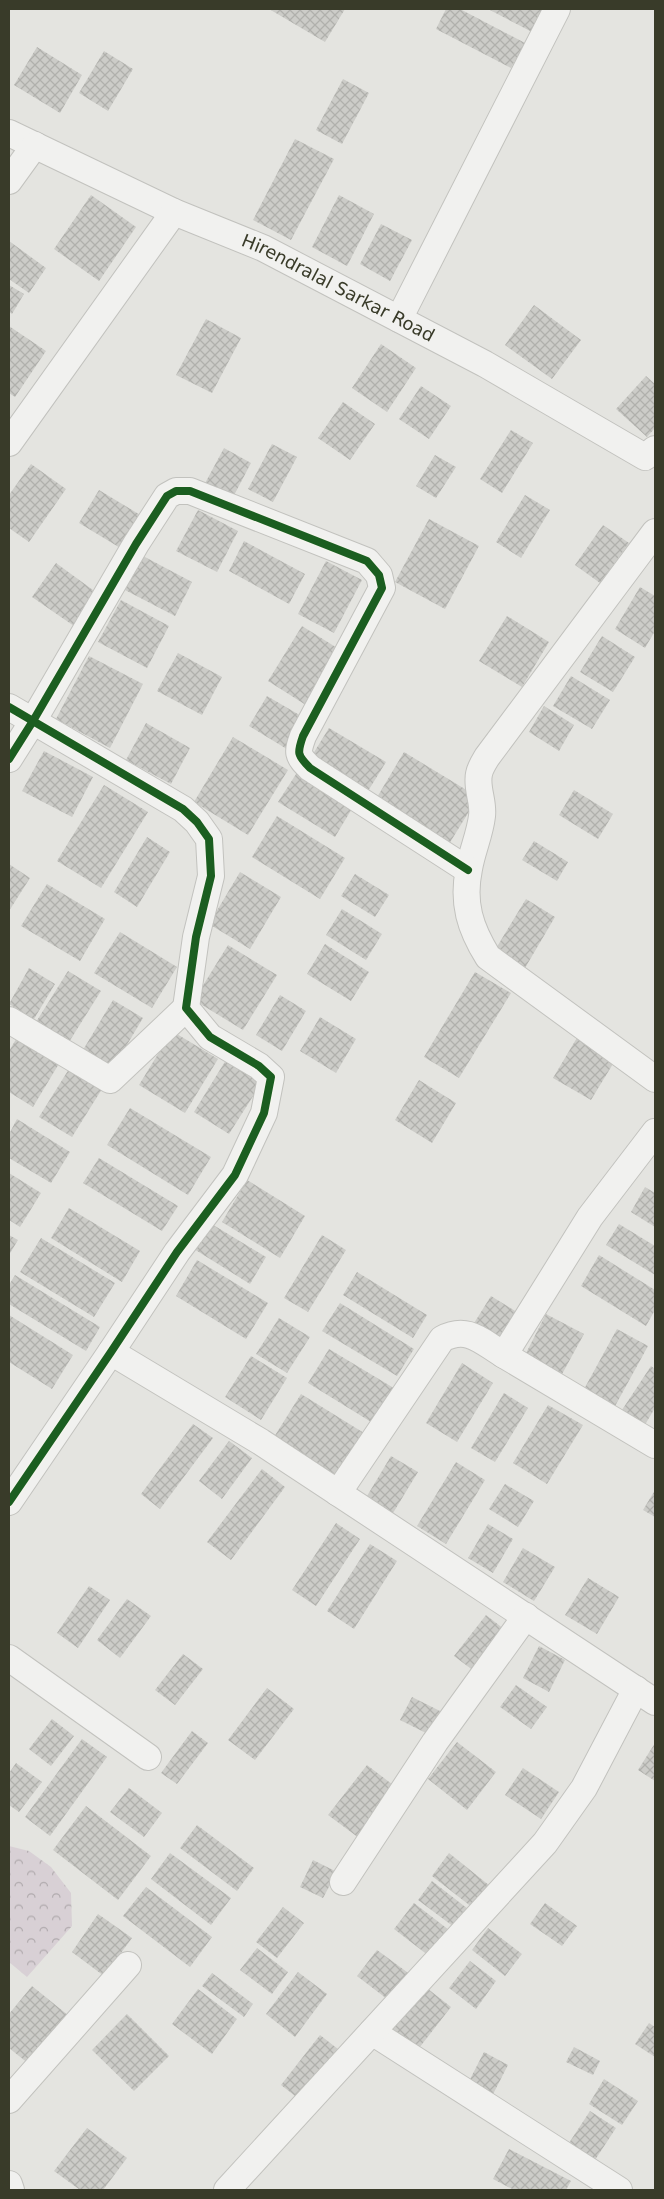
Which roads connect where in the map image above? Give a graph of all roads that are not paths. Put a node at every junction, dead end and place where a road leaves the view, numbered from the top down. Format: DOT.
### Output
graph roads {
  1 [pos="557,9"];
  2 [pos="9,133"];
  3 [pos="35,145"];
  4 [pos="9,181"];
  5 [pos="174,212"];
  6 [pos="400,319"];
  7 [pos="9,444"];
  8 [pos="652,457"];
  9 [pos="655,532"];
  10 [pos="9,707"];
  11 [pos="33,721"];
  12 [pos="9,759"];
  13 [pos="468,870"];
  14 [pos="186,1008"];
  15 [pos="9,1020"];
  16 [pos="655,1079"];
  17 [pos="655,1132"];
  18 [pos="112,1352"];
  19 [pos="504,1355"];
  20 [pos="655,1445"];
  21 [pos="338,1493"];
  22 [pos="9,1502"];
  23 [pos="526,1616"];
  24 [pos="9,1658"];
  25 [pos="645,1696"];
  26 [pos="148,1757"];
  27 [pos="343,1882"];
  28 [pos="128,1965"];
  29 [pos="372,2032"];
  30 [pos="9,2100"];
  31 [pos="9,2184"];
  32 [pos="11,2190"];
  33 [pos="226,2190"];
  34 [pos="619,2190"];
  1 -- 6 [label="street"];
  2 -- 3 [label="street, Hirendralal Sarkar Road"];
  3 -- 4 [label="street"];
  3 -- 5 [label="street, Hirendralal Sarkar Road"];
  5 -- 6 [label="street, Hirendralal Sarkar Road"];
  5 -- 7 [label="street"];
  6 -- 8 [label="street, Hirendralal Sarkar Road"];
  9 -- 13 [label="street"];
  10 -- 11 [label="street"];
  11 -- 12 [label="street"];
  11 -- 13 [label="street"];
  11 -- 14 [label="street"];
  13 -- 16 [label="street"];
  14 -- 15 [label="street"];
  14 -- 18 [label="street"];
  17 -- 19 [label="street"];
  18 -- 21 [label="street"];
  18 -- 22 [label="street"];
  19 -- 20 [label="street"];
  19 -- 21 [label="street"];
  21 -- 23 [label="street"];
  23 -- 25 [label="street"];
  23 -- 27 [label="street"];
  24 -- 26 [label="street"];
  25 -- 29 [label="street"];
  28 -- 30 [label="street"];
  29 -- 33 [label="street"];
  29 -- 34 [label="street"];
  31 -- 32 [label="street"];
}
